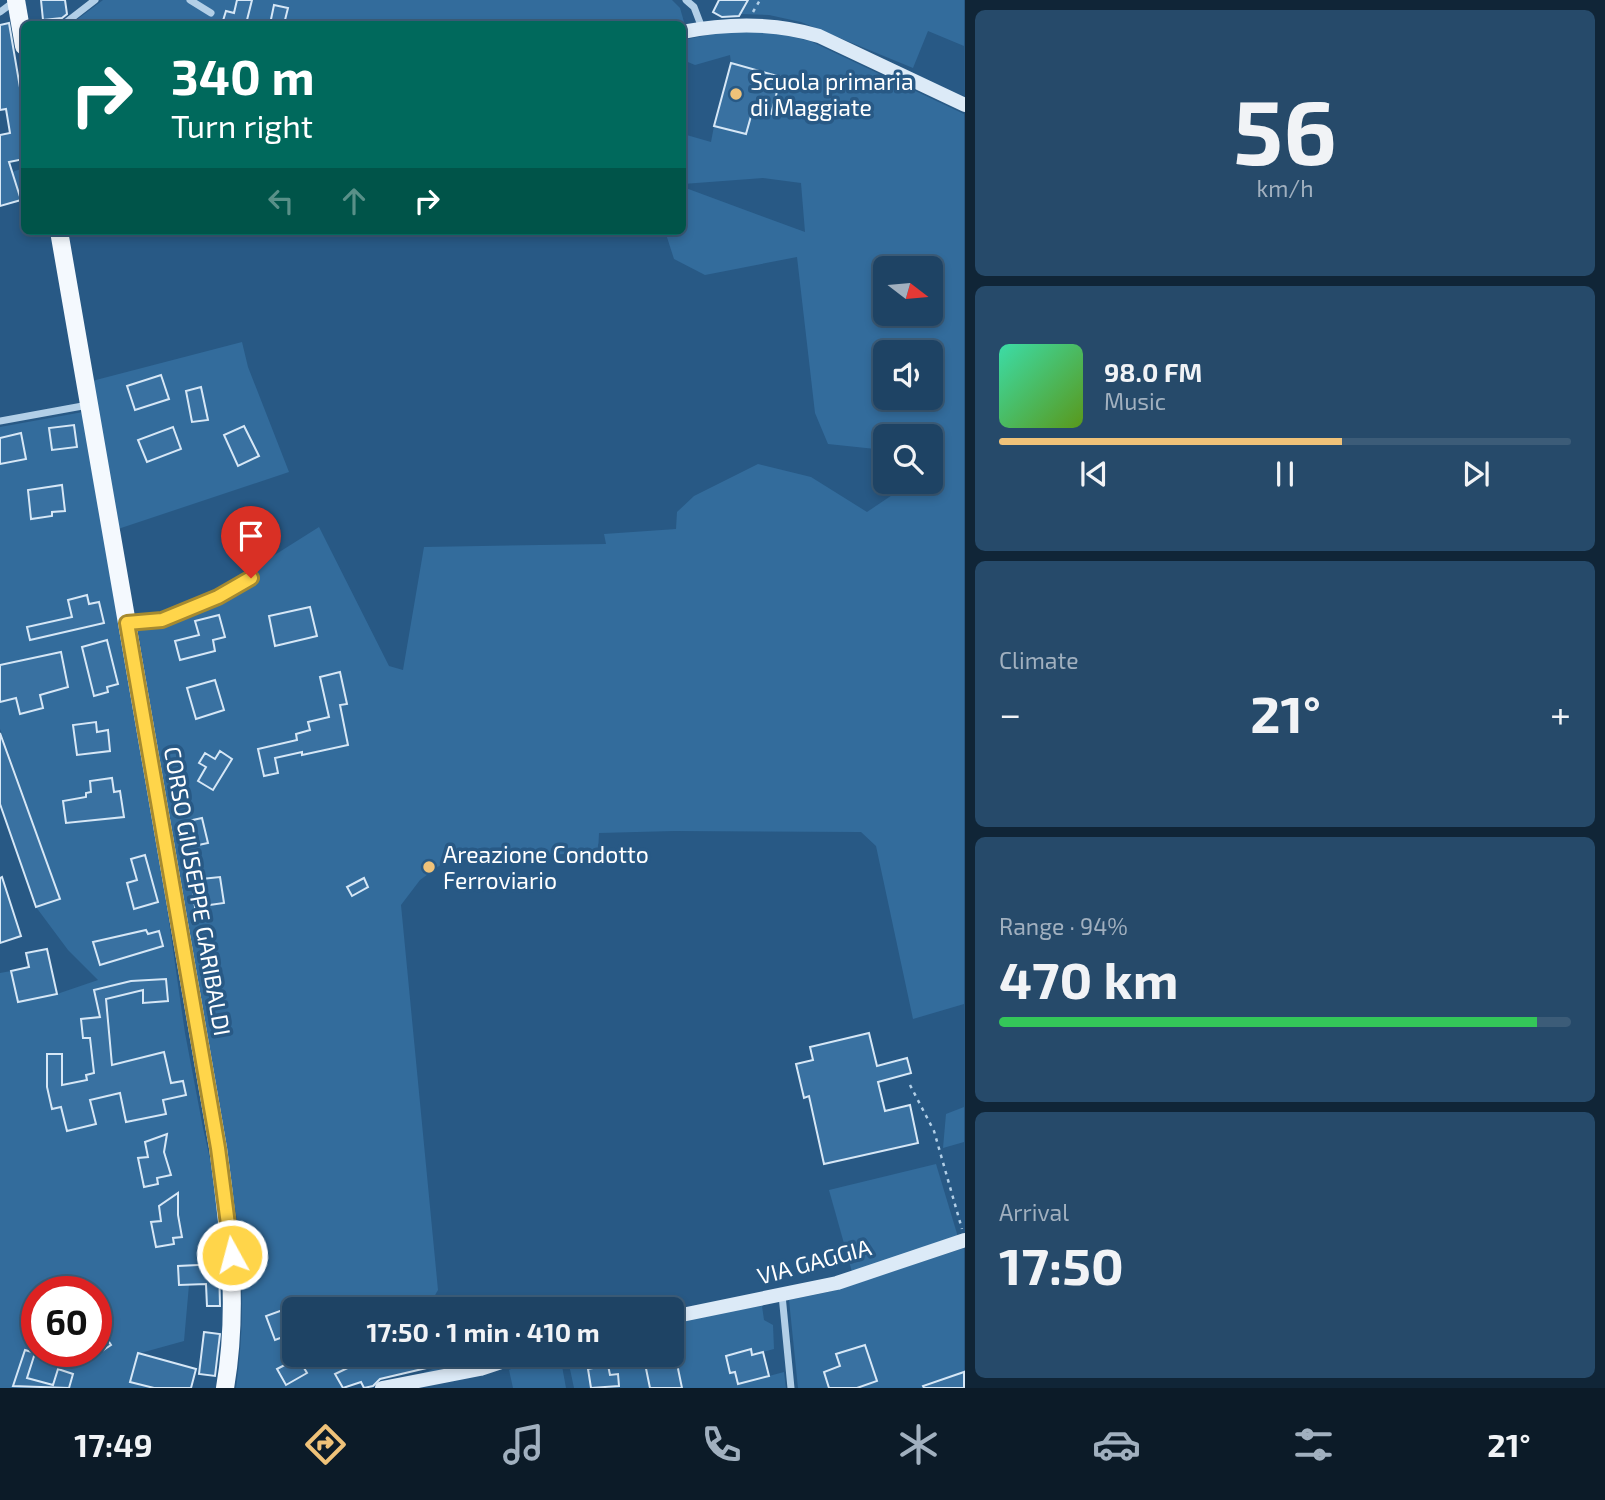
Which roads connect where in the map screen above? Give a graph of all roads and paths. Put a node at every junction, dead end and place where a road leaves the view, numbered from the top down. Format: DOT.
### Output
graph roads {
  1 [pos="95,0"];
  2 [pos="190,0"];
  3 [pos="686,0"];
  4 [pos="16,1"];
  5 [pos="0,12"];
  6 [pos="211,13"];
  7 [pos="68,21"];
  8 [pos="702,28"];
  9 [pos="21,29"];
  10 [pos="686,31"];
  11 [pos="964,105"];
  12 [pos="60,235"];
  13 [pos="89,405"];
  14 [pos="0,421"];
  15 [pos="251,578"];
  16 [pos="127,623"];
  17 [pos="910,1085"];
  18 [pos="964,1240"];
  19 [pos="782,1295"];
  20 [pos="684,1315"];
  21 [pos="488,1367"];
  22 [pos="225,1388"];
  23 [pos="382,1388"];
  24 [pos="791,1388"];
  1 -- 7 [label="street"];
  2 -- 6 [label="street"];
  3 -- 8 [label="street"];
  4 -- 5 [label="street"];
  4 -- 9 [label="main road"];
  8 -- 10 [label="street"];
  8 -- 11 [label="street"];
  12 -- 13 [label="main road, CORSO GIUSEPPE GARIBALDI"];
  13 -- 14 [label="street"];
  13 -- 16 [label="main road, CORSO GIUSEPPE GARIBALDI"];
  15 -- 16 [label="street"];
  16 -- 22 [label="main road, CORSO GIUSEPPE GARIBALDI"];
  17 -- 18 [label="path"];
  18 -- 19 [label="street, VIA GAGGIA"];
  19 -- 20 [label="street, VIA GAGGIA"];
  19 -- 24 [label="street"];
  21 -- 23 [label="street"];
}
